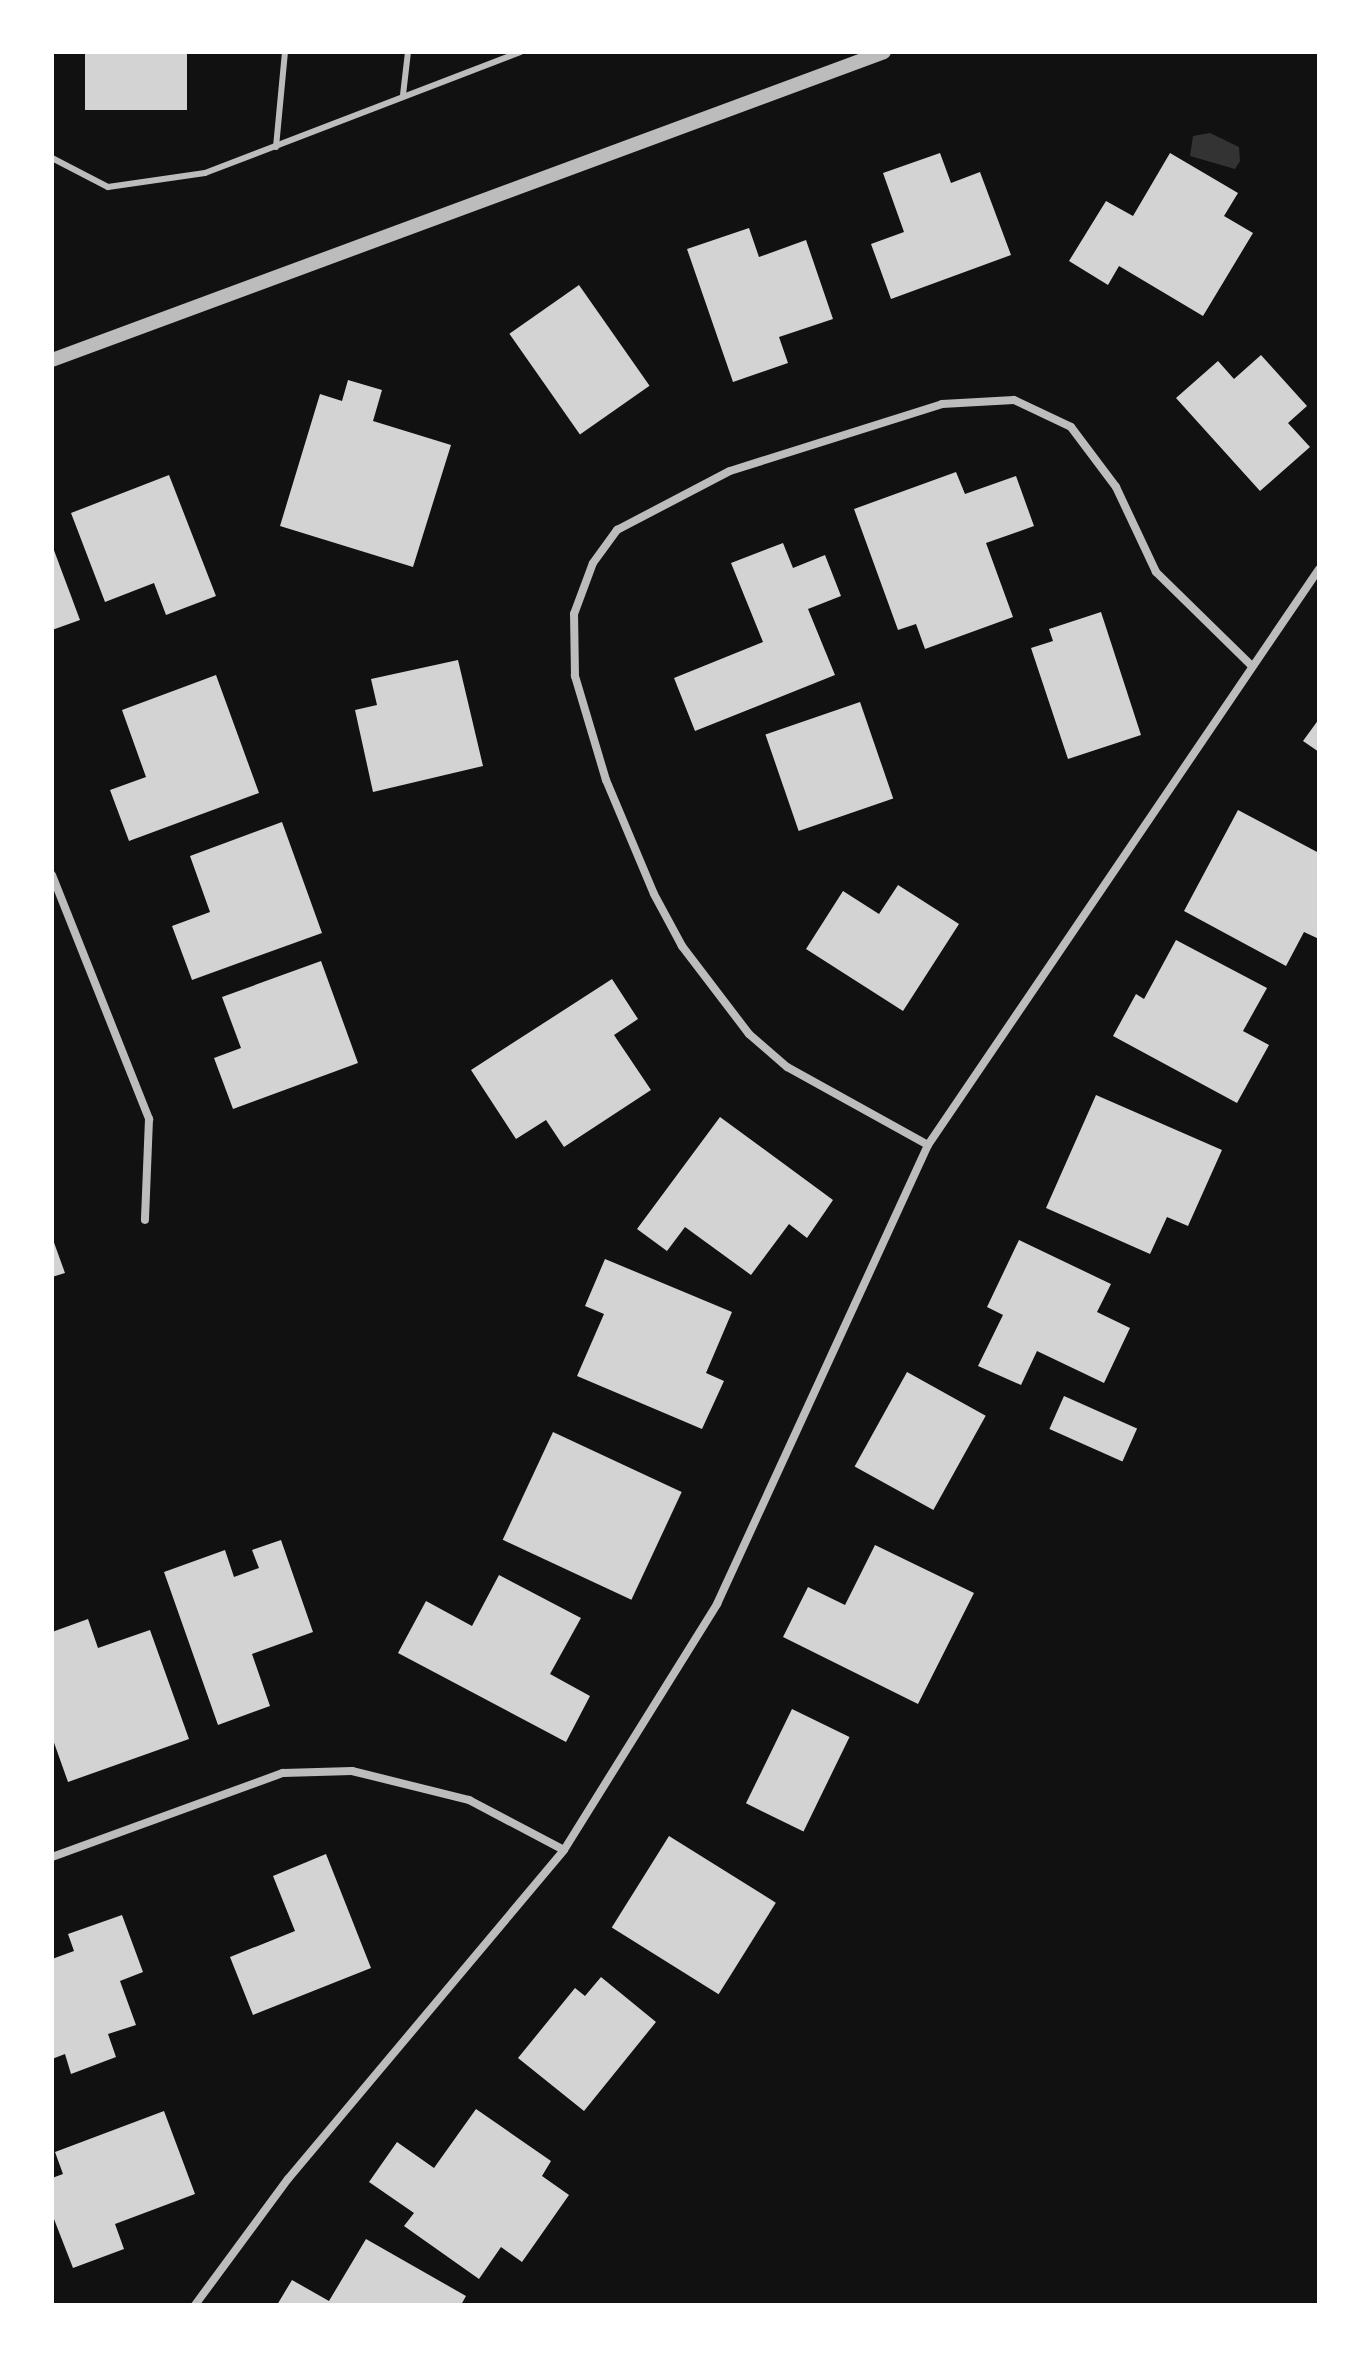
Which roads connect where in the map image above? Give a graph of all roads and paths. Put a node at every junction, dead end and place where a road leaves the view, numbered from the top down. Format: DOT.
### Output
graph roads {
  1 [pos="285,52"];
  2 [pos="408,52"];
  3 [pos="521,52"];
  4 [pos="884,52"];
  5 [pos="403,95"];
  6 [pos="276,147"];
  7 [pos="52,158"];
  8 [pos="52,360"];
  9 [pos="1319,569"];
  10 [pos="1251,665"];
  11 [pos="52,875"];
  12 [pos="928,1145"];
  13 [pos="145,1220"];
  14 [pos="564,1850"];
  15 [pos="52,1857"];
  16 [pos="195,2305"];
  1 -- 6 [label="lane"];
  2 -- 5 [label="lane"];
  3 -- 5 [label="lane"];
  4 -- 8 [label="street"];
  5 -- 6 [label="lane"];
  6 -- 7 [label="lane"];
  9 -- 10 [label="street"];
  10 -- 12 [label="street"];
  10 -- 12 [label="street"];
  11 -- 13 [label="street"];
  12 -- 14 [label="street"];
  14 -- 15 [label="street"];
  14 -- 16 [label="street"];
}
